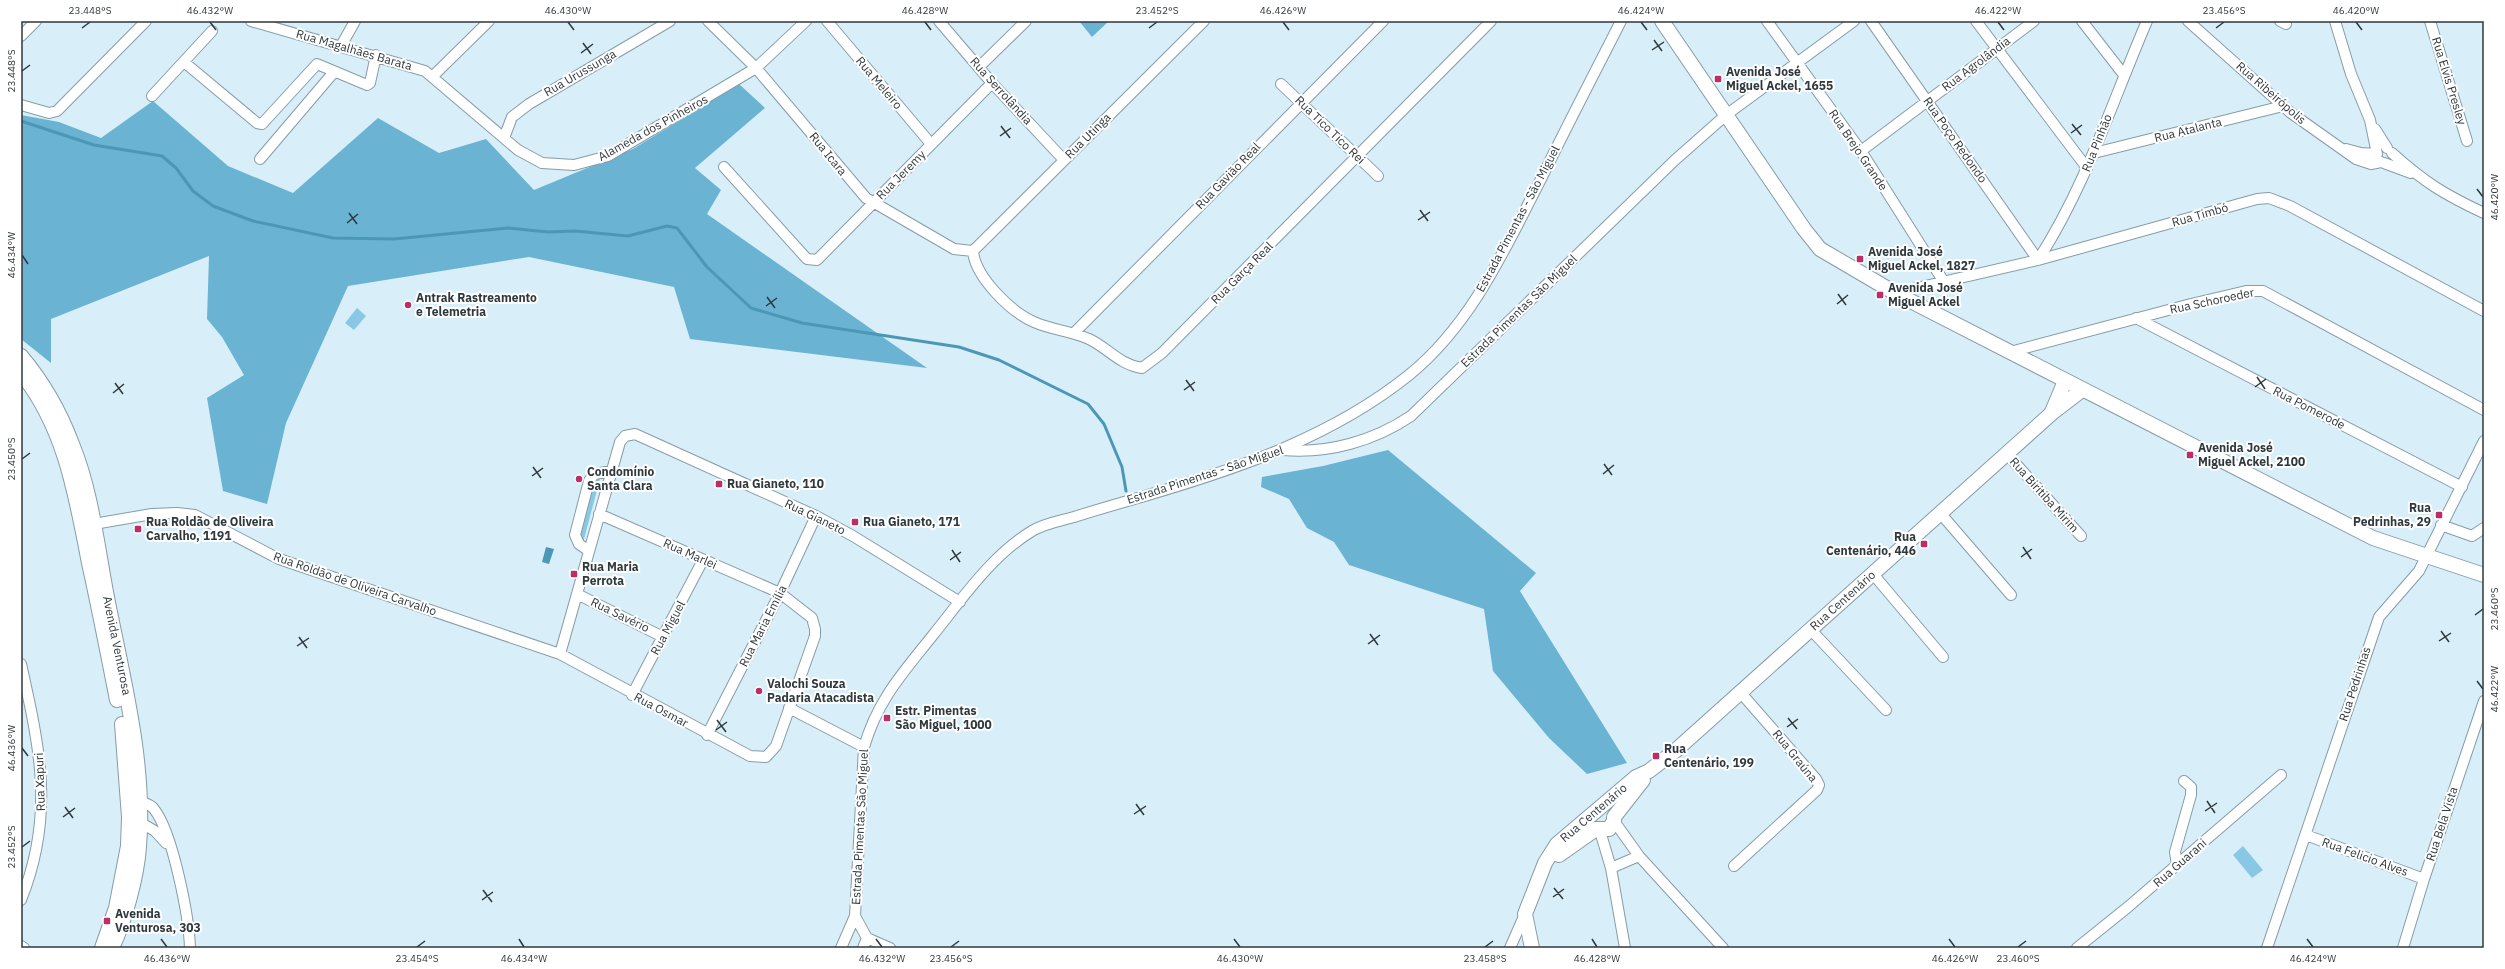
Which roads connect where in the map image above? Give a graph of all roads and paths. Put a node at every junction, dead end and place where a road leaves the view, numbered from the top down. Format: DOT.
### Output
graph roads {
  1 [pos="36,21"];
  2 [pos="146,21"];
  3 [pos="251,21"];
  4 [pos="355,21"];
  5 [pos="490,21"];
  6 [pos="670,21"];
  7 [pos="708,21"];
  8 [pos="806,21"];
  9 [pos="827,21"];
  10 [pos="939,21"];
  11 [pos="1026,21"];
  12 [pos="1204,21"];
  13 [pos="1382,21"];
  14 [pos="1491,21"];
  15 [pos="1621,21"];
  16 [pos="1662,21"];
  17 [pos="1767,21"];
  18 [pos="1854,21"];
  19 [pos="1871,21"];
  20 [pos="1976,21"];
  21 [pos="2034,21"];
  22 [pos="2082,21"];
  23 [pos="2147,21"];
  24 [pos="2188,21"];
  25 [pos="2335,21"];
  26 [pos="2430,21"];
  27 [pos="212,32"];
  28 [pos="21,36"];
  29 [pos="342,46"];
  30 [pos="1996,49"];
  31 [pos="376,56"];
  32 [pos="184,62"];
  33 [pos="1796,62"];
  34 [pos="979,67"];
  35 [pos="756,68"];
  36 [pos="334,72"];
  37 [pos="2124,75"];
  38 [pos="433,76"];
  39 [pos="992,83"];
  40 [pos="1281,84"];
  41 [pos="152,96"];
  42 [pos="1928,100"];
  43 [pos="1301,101"];
  44 [pos="21,105"];
  45 [pos="2283,106"];
  46 [pos="1726,115"];
  47 [pos="2370,120"];
  48 [pos="504,138"];
  49 [pos="2467,141"];
  50 [pos="931,144"];
  51 [pos="1861,151"];
  52 [pos="2389,151"];
  53 [pos="2094,153"];
  54 [pos="1357,158"];
  55 [pos="260,159"];
  56 [pos="1064,160"];
  57 [pos="2381,160"];
  58 [pos="724,167"];
  59 [pos="2088,168"];
  60 [pos="1378,176"];
  61 [pos="2416,176"];
  62 [pos="873,203"];
  63 [pos="2484,213"];
  64 [pos="973,251"];
  65 [pos="2038,260"];
  66 [pos="1944,282"];
  67 [pos="1895,293"];
  68 [pos="2484,311"];
  69 [pos="2136,318"];
  70 [pos="1075,332"];
  71 [pos="2010,352"];
  72 [pos="21,356"];
  73 [pos="21,373"];
  74 [pos="2065,381"];
  75 [pos="2082,390"];
  76 [pos="2484,410"];
  77 [pos="2052,413"];
  78 [pos="2484,441"];
  79 [pos="1283,450"];
  80 [pos="2007,454"];
  81 [pos="612,471"];
  82 [pos="2462,487"];
  83 [pos="600,514"];
  84 [pos="1941,514"];
  85 [pos="816,516"];
  86 [pos="87,525"];
  87 [pos="2441,525"];
  88 [pos="2484,528"];
  89 [pos="2081,536"];
  90 [pos="589,551"];
  91 [pos="2426,555"];
  92 [pos="703,560"];
  93 [pos="1873,574"];
  94 [pos="2484,575"];
  95 [pos="780,593"];
  96 [pos="577,594"];
  97 [pos="2012,595"];
  98 [pos="960,602"];
  99 [pos="1812,631"];
  100 [pos="663,637"];
  101 [pos="560,654"];
  102 [pos="1943,656"];
  103 [pos="21,664"];
  104 [pos="1741,693"];
  105 [pos="632,695"];
  106 [pos="790,708"];
  107 [pos="2483,708"];
  108 [pos="1886,710"];
  109 [pos="707,734"];
  110 [pos="864,747"];
  111 [pos="766,757"];
  112 [pos="1649,771"];
  113 [pos="2281,775"];
  114 [pos="2184,781"];
  115 [pos="134,802"];
  116 [pos="1596,811"];
  117 [pos="1614,819"];
  118 [pos="135,820"];
  119 [pos="1598,830"];
  120 [pos="2306,835"];
  121 [pos="171,849"];
  122 [pos="1639,856"];
  123 [pos="1545,863"];
  124 [pos="2177,865"];
  125 [pos="1734,866"];
  126 [pos="1611,868"];
  127 [pos="2424,879"];
  128 [pos="21,900"];
  129 [pos="1525,914"];
  130 [pos="855,916"];
  131 [pos="1712,937"];
  132 [pos="867,938"];
  133 [pos="21,946"];
  134 [pos="24,948"];
  135 [pos="102,948"];
  136 [pos="112,948"];
  137 [pos="190,948"];
  138 [pos="841,948"];
  139 [pos="863,948"];
  140 [pos="890,948"];
  141 [pos="1510,948"];
  142 [pos="1532,948"];
  143 [pos="1625,948"];
  144 [pos="1714,948"];
  145 [pos="1723,948"];
  146 [pos="2076,948"];
  147 [pos="2267,948"];
  148 [pos="2403,948"];
  1 -- 28 [label="street"];
  2 -- 44 [label="street"];
  3 -- 29 [label="street, Rua Magalhães Barata"];
  4 -- 29 [label="street"];
  5 -- 38 [label="street"];
  6 -- 48 [label="street, Rua Urussunga"];
  7 -- 35 [label="street, Rua Icara"];
  8 -- 35 [label="street, Alameda dos Pinheiros"];
  9 -- 50 [label="street, Rua Meleiro"];
  10 -- 34 [label="street, Rua Serrolândia"];
  11 -- 34 [label="street"];
  12 -- 56 [label="street, Rua Utinga"];
  13 -- 43 [label="street, Rua Gavião Real"];
  14 -- 54 [label="street, Rua Garça Real"];
  15 -- 79 [label="street, Estrada Pimentas - São Miguel"];
  16 -- 46 [label="street"];
  17 -- 33 [label="street, Rua Brejo Grande"];
  18 -- 33 [label="street, Estrada Pimentas São Miguel"];
  19 -- 42 [label="street, Rua Poço Redondo"];
  20 -- 30 [label="street"];
  21 -- 30 [label="street, Rua Agrolândia"];
  22 -- 37 [label="street"];
  23 -- 37 [label="street, Rua Pinhão"];
  24 -- 45 [label="street, Rua Ribeirópolis"];
  25 -- 47 [label="street"];
  26 -- 49 [label="street, Rua Elvis Presley"];
  27 -- 32 [label="street"];
  29 -- 31 [label="street, Rua Magalhães Barata"];
  30 -- 42 [label="street, Rua Agrolândia"];
  30 -- 59 [label="street"];
  31 -- 36 [label="street"];
  31 -- 38 [label="street, Rua Magalhães Barata"];
  32 -- 36 [label="street"];
  32 -- 41 [label="street"];
  33 -- 46 [label="street, Estrada Pimentas São Miguel"];
  33 -- 51 [label="street, Rua Brejo Grande"];
  34 -- 39 [label="street, Rua Serrolândia"];
  35 -- 48 [label="street, Alameda dos Pinheiros"];
  35 -- 62 [label="street, Rua Icara"];
  36 -- 55 [label="street"];
  37 -- 53 [label="street, Rua Pinhão"];
  38 -- 48 [label="street, Alameda dos Pinheiros"];
  39 -- 50 [label="street, Rua Jeremy"];
  39 -- 56 [label="street, Rua Serrolândia"];
  40 -- 43 [label="street, Rua Tico Tico Rei"];
  42 -- 51 [label="street, Rua Agrolândia"];
  42 -- 65 [label="street, Rua Poço Redondo"];
  43 -- 54 [label="street, Rua Tico Tico Rei"];
  43 -- 70 [label="street, Rua Gavião Real"];
  45 -- 53 [label="street, Rua Atalanta"];
  45 -- 57 [label="street, Rua Ribeirópolis"];
  46 -- 67 [label="street"];
  46 -- 79 [label="street, Estrada Pimentas São Miguel"];
  47 -- 52 [label="street"];
  47 -- 57 [label="street"];
  50 -- 62 [label="street, Rua Jeremy"];
  51 -- 66 [label="street, Rua Brejo Grande"];
  52 -- 57 [label="street"];
  52 -- 61 [label="street"];
  53 -- 59 [label="street, Rua Pinhão"];
  54 -- 60 [label="street, Rua Tico Tico Rei"];
  54 -- 70 [label="street, Rua Garça Real"];
  56 -- 64 [label="street, Rua Utinga"];
  57 -- 61 [label="street"];
  58 -- 62 [label="street, Rua Jeremy"];
  59 -- 65 [label="street, Rua Pinhão"];
  61 -- 63 [label="street"];
  62 -- 64 [label="street, Rua Icara"];
  64 -- 70 [label="street, Rua Garça Real"];
  65 -- 66 [label="street, Rua Timbó"];
  65 -- 68 [label="street, Rua Timbó"];
  66 -- 67 [label="street, Rua Timbó"];
  67 -- 71 [label="street"];
  69 -- 71 [label="street, Rua Schoroeder"];
  69 -- 76 [label="street, Rua Schoroeder"];
  69 -- 82 [label="street, Rua Pomerode"];
  71 -- 74 [label="street"];
  72 -- 86 [label="street, Avenida Venturosa"];
  73 -- 86 [label="street, Avenida Venturosa"];
  74 -- 75 [label="street"];
  74 -- 77 [label="street, Rua Centenário"];
  75 -- 77 [label="street, Rua Centenário"];
  75 -- 91 [label="street"];
  77 -- 80 [label="street, Rua Centenário"];
  78 -- 82 [label="street, Rua Pedrinhas"];
  79 -- 98 [label="street, Estrada Pimentas - São Miguel"];
  80 -- 84 [label="street, Rua Centenário"];
  80 -- 89 [label="street, Rua Biritiba Mirim"];
  81 -- 83 [label="street"];
  81 -- 85 [label="street, Rua Gianeto"];
  81 -- 90 [label="street"];
  82 -- 87 [label="street, Rua Pedrinhas"];
  83 -- 90 [label="street"];
  83 -- 92 [label="street, Rua Marlei"];
  84 -- 93 [label="street, Rua Centenário"];
  84 -- 97 [label="street"];
  85 -- 95 [label="street, Rua Maria Emília"];
  85 -- 98 [label="street, Rua Gianeto"];
  86 -- 101 [label="street, Rua Roldão de Oliveira Carvalho"];
  86 -- 115 [label="street, Avenida Venturosa"];
  87 -- 88 [label="street"];
  87 -- 91 [label="street, Rua Pedrinhas"];
  90 -- 96 [label="street"];
  91 -- 94 [label="street"];
  91 -- 120 [label="street, Rua Pedrinhas"];
  92 -- 95 [label="street, Rua Marlei"];
  92 -- 100 [label="street, Rua Miguel"];
  93 -- 99 [label="street, Rua Centenário"];
  93 -- 102 [label="street"];
  95 -- 106 [label="street, Rua Marlei"];
  95 -- 109 [label="street, Rua Maria Emília"];
  96 -- 100 [label="street, Rua Savério"];
  96 -- 101 [label="street"];
  98 -- 110 [label="street, Estrada Pimentas São Miguel"];
  99 -- 104 [label="street, Rua Centenário"];
  99 -- 108 [label="street"];
  100 -- 105 [label="street, Rua Miguel"];
  101 -- 105 [label="street, Rua Osmar"];
  103 -- 128 [label="street, Rua Xapuri"];
  104 -- 112 [label="street, Rua Centenário"];
  104 -- 125 [label="street, Rua Graúna"];
  105 -- 109 [label="street, Rua Osmar"];
  106 -- 110 [label="street"];
  106 -- 111 [label="street, Rua Marlei"];
  107 -- 127 [label="street, Rua Bela Vista"];
  109 -- 111 [label="street, Rua Osmar"];
  110 -- 130 [label="street, Estrada Pimentas São Miguel"];
  112 -- 116 [label="street, Rua Centenário"];
  112 -- 117 [label="street, Rua Centenário"];
  113 -- 124 [label="street, Rua Guarani"];
  114 -- 124 [label="street"];
  115 -- 118 [label="street, Avenida Venturosa"];
  115 -- 121 [label="street"];
  116 -- 117 [label="street"];
  116 -- 119 [label="street"];
  116 -- 123 [label="street, Rua Centenário"];
  117 -- 119 [label="street, Rua Centenário"];
  117 -- 122 [label="street"];
  118 -- 121 [label="street"];
  118 -- 135 [label="street, Avenida Venturosa"];
  118 -- 136 [label="street, Avenida Venturosa"];
  119 -- 123 [label="street, Rua Centenário"];
  119 -- 126 [label="street"];
  120 -- 127 [label="street, Rua Felicio Alves"];
  120 -- 147 [label="street, Rua Pedrinhas"];
  121 -- 137 [label="street"];
  122 -- 126 [label="street"];
  122 -- 131 [label="street"];
  123 -- 129 [label="street, Rua Centenário"];
  124 -- 146 [label="street, Rua Guarani"];
  126 -- 143 [label="street"];
  127 -- 148 [label="street, Rua Bela Vista"];
  129 -- 141 [label="street, Rua Centenário"];
  129 -- 142 [label="street"];
  130 -- 132 [label="street, Estrada Pimentas São Miguel"];
  130 -- 138 [label="street, Estrada Pimentas São Miguel"];
  131 -- 144 [label="street"];
  131 -- 145 [label="street"];
  132 -- 139 [label="street"];
  132 -- 140 [label="street"];
  133 -- 134 [label="street"];
}
